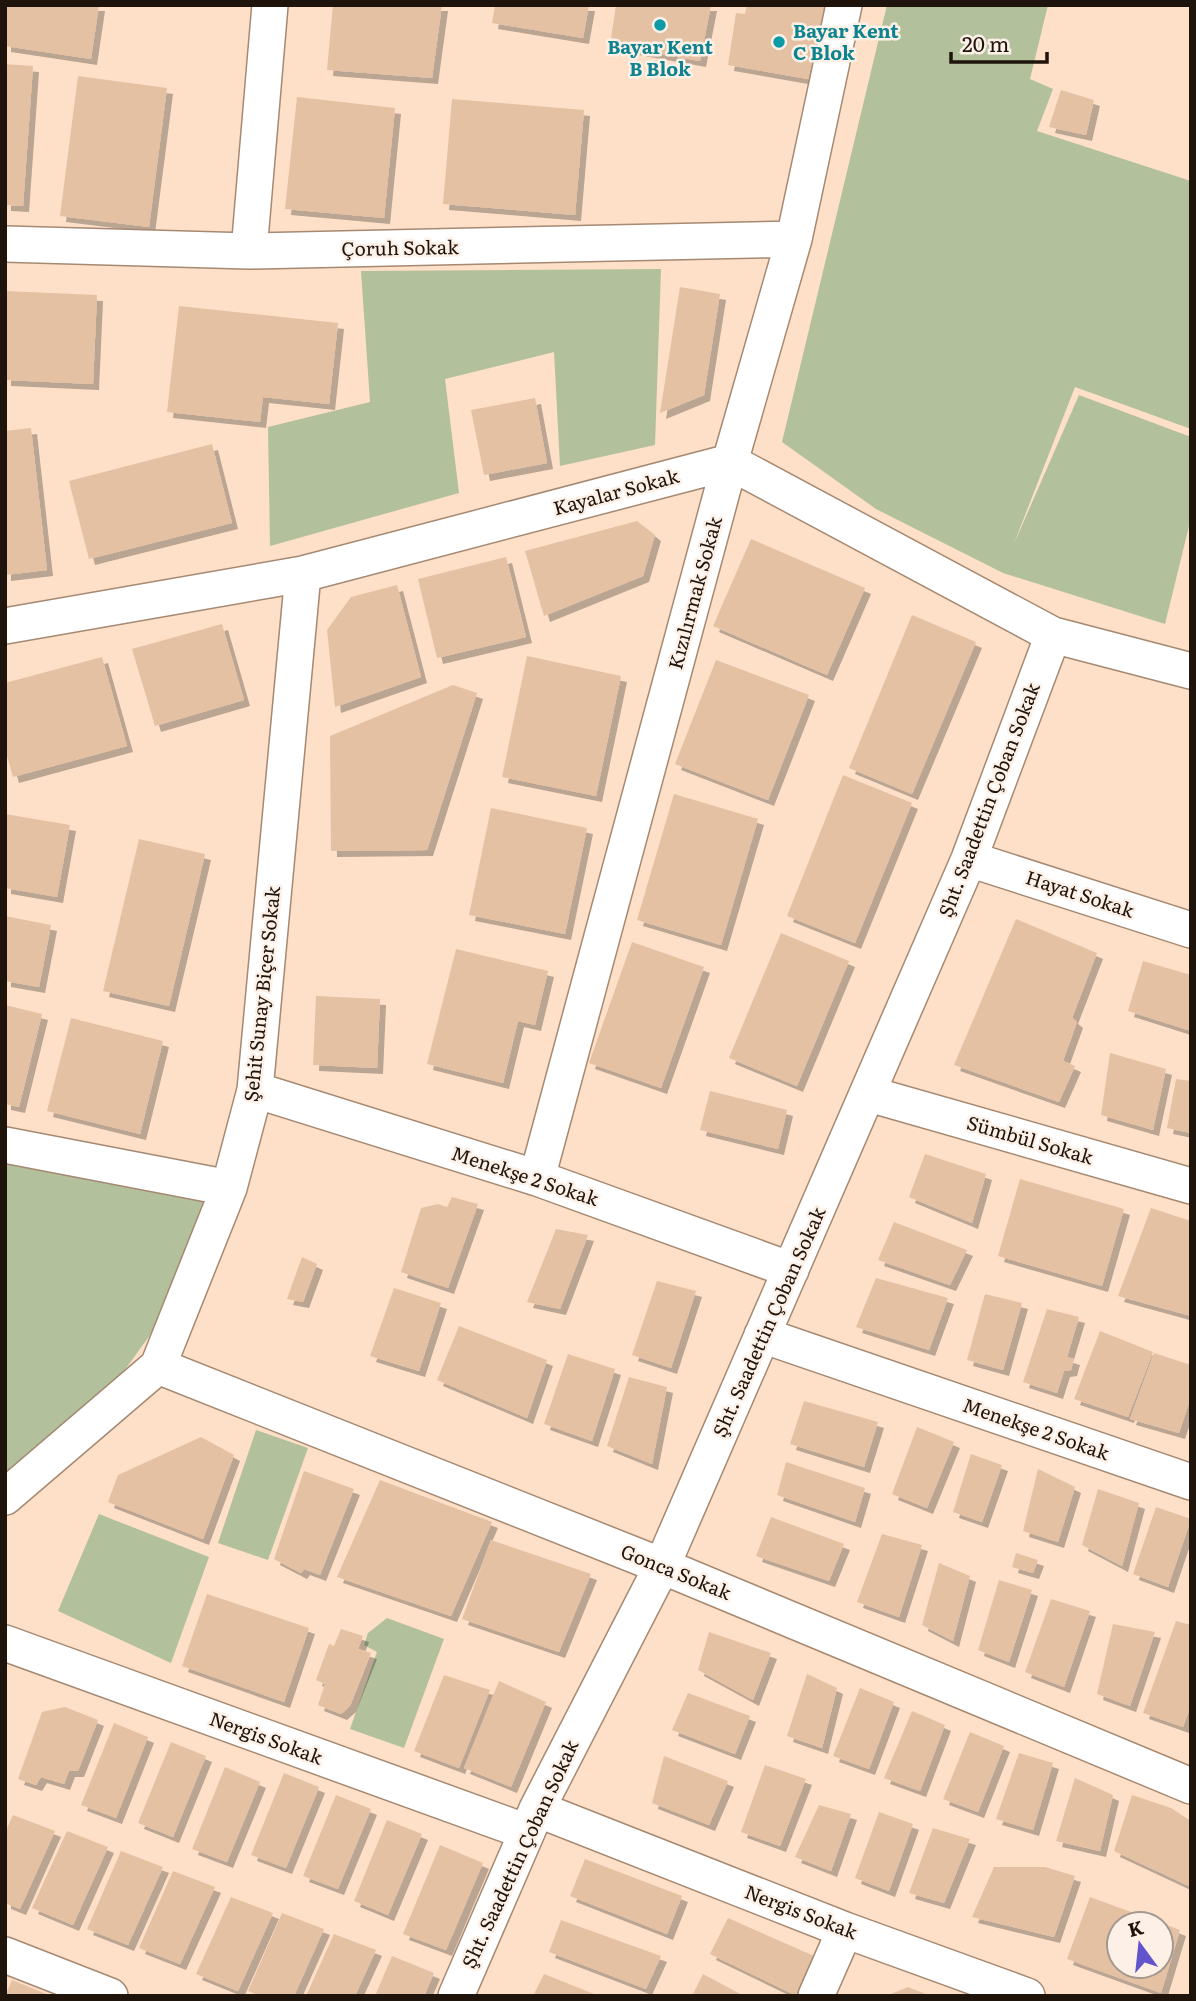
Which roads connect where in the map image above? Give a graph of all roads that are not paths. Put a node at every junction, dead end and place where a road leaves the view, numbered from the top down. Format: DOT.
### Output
graph roads {
  1 [pos="270,5"];
  2 [pos="844,5"];
  3 [pos="794,239"];
  4 [pos="5,244"];
  5 [pos="248,251"];
  6 [pos="730,462"];
  7 [pos="303,573"];
  8 [pos="5,626"];
  9 [pos="1053,635"];
  10 [pos="1191,671"];
  11 [pos="968,859"];
  12 [pos="1191,930"];
  13 [pos="255,1090"];
  14 [pos="869,1094"];
  15 [pos="5,1145"];
  16 [pos="537,1178"];
  17 [pos="1191,1186"];
  18 [pos="229,1188"];
  19 [pos="791,1270"];
  20 [pos="762,1335"];
  21 [pos="158,1366"];
  22 [pos="1191,1482"];
  23 [pos="5,1497"];
  24 [pos="662,1566"];
  25 [pos="5,1643"];
  26 [pos="1191,1786"];
  27 [pos="532,1820"];
  28 [pos="845,1930"];
  29 [pos="5,1955"];
  30 [pos="110,1996"];
  31 [pos="456,1996"];
  32 [pos="816,1996"];
  33 [pos="1027,1996"];
  1 -- 5 [label="street"];
  2 -- 3 [label="street, Kızılırmak Sokak"];
  3 -- 5 [label="street, Çoruh Sokak"];
  3 -- 6 [label="street, Kızılırmak Sokak"];
  4 -- 5 [label="street, Çoruh Sokak"];
  6 -- 7 [label="street, Kayalar Sokak"];
  6 -- 9 [label="street"];
  6 -- 16 [label="street, Kızılırmak Sokak"];
  7 -- 8 [label="street, Kayalar Sokak"];
  7 -- 13 [label="street, Şehit Sunay Biçer Sokak"];
  9 -- 10 [label="street"];
  9 -- 11 [label="street, Şht. Saadettin Çoban Sokak"];
  11 -- 12 [label="street, Hayat Sokak"];
  11 -- 14 [label="street, Şht. Saadettin Çoban Sokak"];
  13 -- 16 [label="street, Menekşe 2 Sokak"];
  13 -- 18 [label="street, Şehit Sunay Biçer Sokak"];
  14 -- 17 [label="street, Sümbül Sokak"];
  14 -- 19 [label="street, Şht. Saadettin Çoban Sokak"];
  15 -- 18 [label="street"];
  16 -- 19 [label="street, Menekşe 2 Sokak"];
  18 -- 21 [label="street, Şehit Sunay Biçer Sokak"];
  19 -- 20 [label="street, Şht. Saadettin Çoban Sokak"];
  20 -- 22 [label="street, Menekşe 2 Sokak"];
  20 -- 24 [label="street, Şht. Saadettin Çoban Sokak"];
  21 -- 23 [label="street, Şehit Sunay Biçer Sokak"];
  21 -- 24 [label="street, Gonca Sokak"];
  24 -- 26 [label="street, Gonca Sokak"];
  24 -- 27 [label="street, Şht. Saadettin Çoban Sokak"];
  25 -- 27 [label="street, Nergis Sokak"];
  27 -- 28 [label="street, Nergis Sokak"];
  27 -- 31 [label="street, Şht. Saadettin Çoban Sokak"];
  28 -- 32 [label="street"];
  28 -- 33 [label="street, Nergis Sokak"];
  29 -- 30 [label="street"];
}
